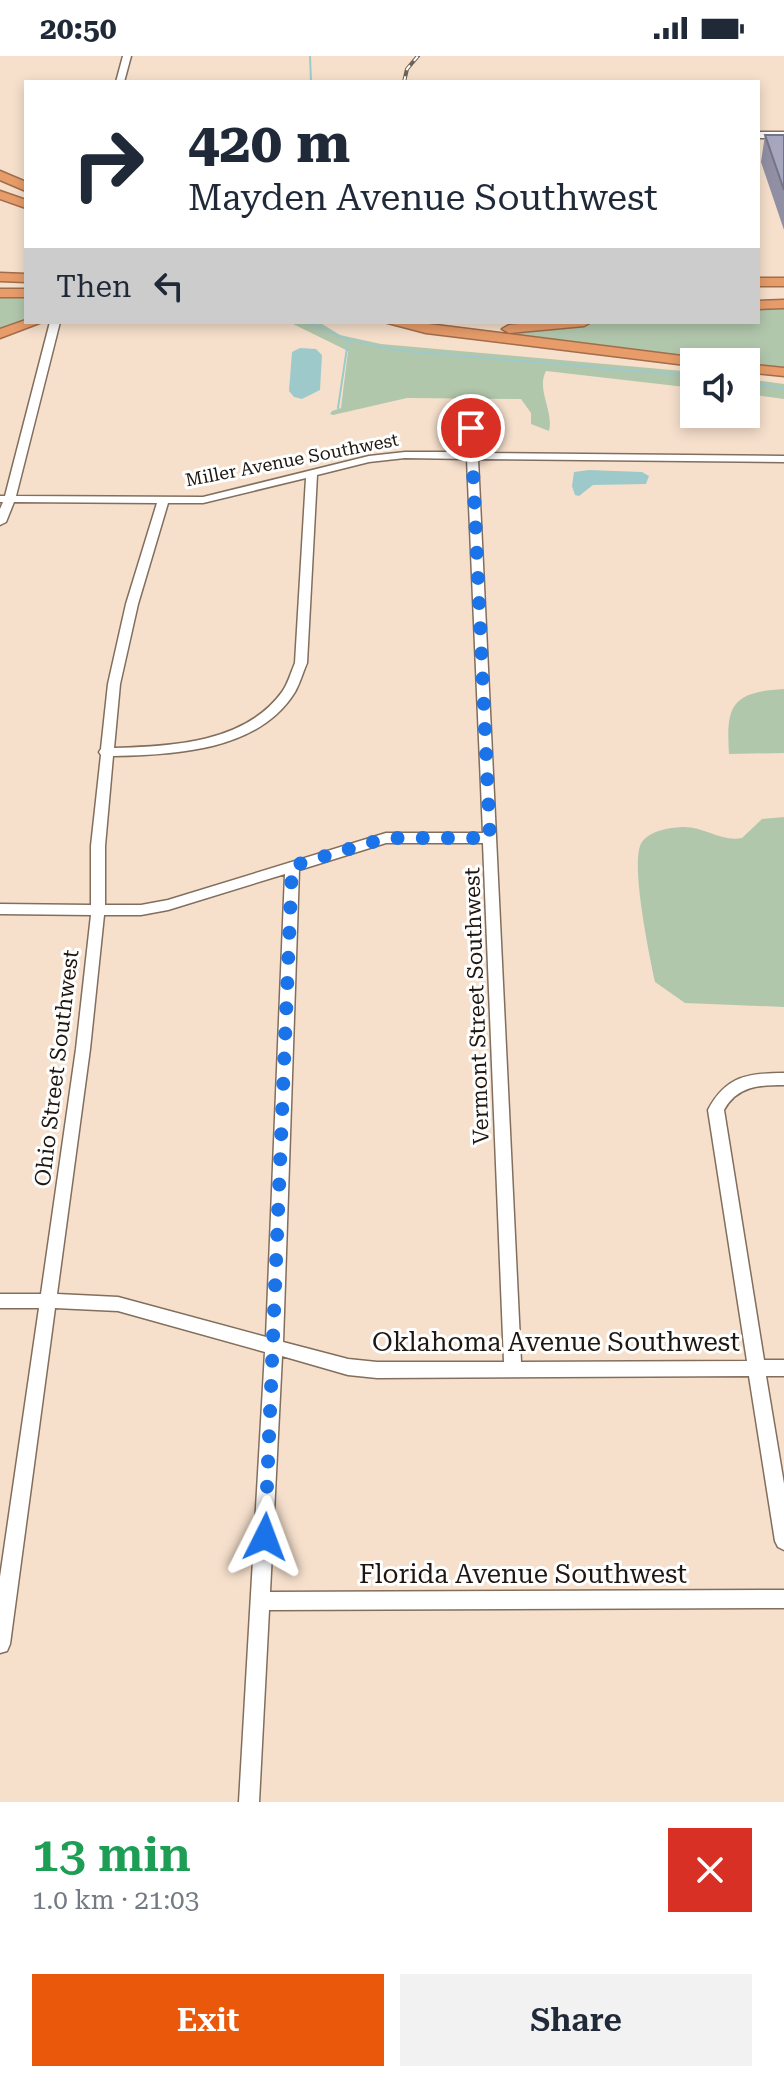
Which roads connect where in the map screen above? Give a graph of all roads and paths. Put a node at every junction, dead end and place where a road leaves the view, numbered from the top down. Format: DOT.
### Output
graph roads {
  1 [pos="127,56"];
  2 [pos="121,80"];
  3 [pos="760,135"];
  4 [pos="784,135"];
  5 [pos="0,175"];
  6 [pos="24,186"];
  7 [pos="0,195"];
  8 [pos="24,203"];
  9 [pos="0,277"];
  10 [pos="24,278"];
  11 [pos="760,282"];
  12 [pos="784,282"];
  13 [pos="0,293"];
  14 [pos="24,293"];
  15 [pos="760,302"];
  16 [pos="784,302"];
  17 [pos="29,324"];
  18 [pos="404,324"];
  19 [pos="569,324"];
  20 [pos="410,325"];
  21 [pos="54,327"];
  22 [pos="0,334"];
  23 [pos="680,360"];
  24 [pos="760,369"];
  25 [pos="784,372"];
  26 [pos="470,402"];
  27 [pos="472,454"];
  28 [pos="784,459"];
  29 [pos="312,474"];
  30 [pos="4,500"];
  31 [pos="163,500"];
  32 [pos="0,522"];
  33 [pos="105,752"];
  34 [pos="490,838"];
  35 [pos="292,866"];
  36 [pos="0,909"];
  37 [pos="98,910"];
  38 [pos="784,1079"];
  39 [pos="0,1301"];
  40 [pos="47,1301"];
  41 [pos="274,1346"];
  42 [pos="757,1368"];
  43 [pos="784,1368"];
  44 [pos="513,1369"];
  45 [pos="784,1541"];
  46 [pos="784,1599"];
  47 [pos="262,1601"];
  48 [pos="0,1644"];
  49 [pos="249,1802"];
  1 -- 2 [label="street"];
  3 -- 4 [label="street"];
  5 -- 6 [label="highway"];
  7 -- 8 [label="highway"];
  9 -- 10 [label="highway"];
  11 -- 12 [label="highway"];
  13 -- 14 [label="highway"];
  15 -- 16 [label="highway"];
  17 -- 22 [label="highway"];
  18 -- 20 [label="highway"];
  19 -- 20 [label="highway"];
  20 -- 23 [label="highway"];
  21 -- 30 [label="street"];
  24 -- 25 [label="highway"];
  26 -- 27 [label="street, Vermont Street Southwest"];
  27 -- 28 [label="street, Miller Avenue Southwest"];
  27 -- 29 [label="street, Miller Avenue Southwest"];
  27 -- 34 [label="street, Vermont Street Southwest"];
  29 -- 31 [label="street, Miller Avenue Southwest"];
  29 -- 33 [label="street"];
  30 -- 31 [label="street, Miller Avenue Southwest"];
  30 -- 32 [label="street"];
  31 -- 33 [label="street, Ohio Street Southwest"];
  33 -- 37 [label="street, Ohio Street Southwest"];
  34 -- 35 [label="street"];
  34 -- 44 [label="street, Vermont Street Southwest"];
  35 -- 37 [label="street"];
  35 -- 41 [label="street"];
  36 -- 37 [label="street"];
  37 -- 40 [label="street, Ohio Street Southwest"];
  38 -- 42 [label="street"];
  39 -- 40 [label="street, Oklahoma Avenue Southwest"];
  40 -- 41 [label="street, Oklahoma Avenue Southwest"];
  40 -- 48 [label="street, Ohio Street Southwest"];
  41 -- 44 [label="street, Oklahoma Avenue Southwest"];
  41 -- 47 [label="street"];
  42 -- 43 [label="street, Oklahoma Avenue Southwest"];
  42 -- 44 [label="street, Oklahoma Avenue Southwest"];
  42 -- 45 [label="street"];
  46 -- 47 [label="street, Florida Avenue Southwest"];
  47 -- 49 [label="street"];
}
